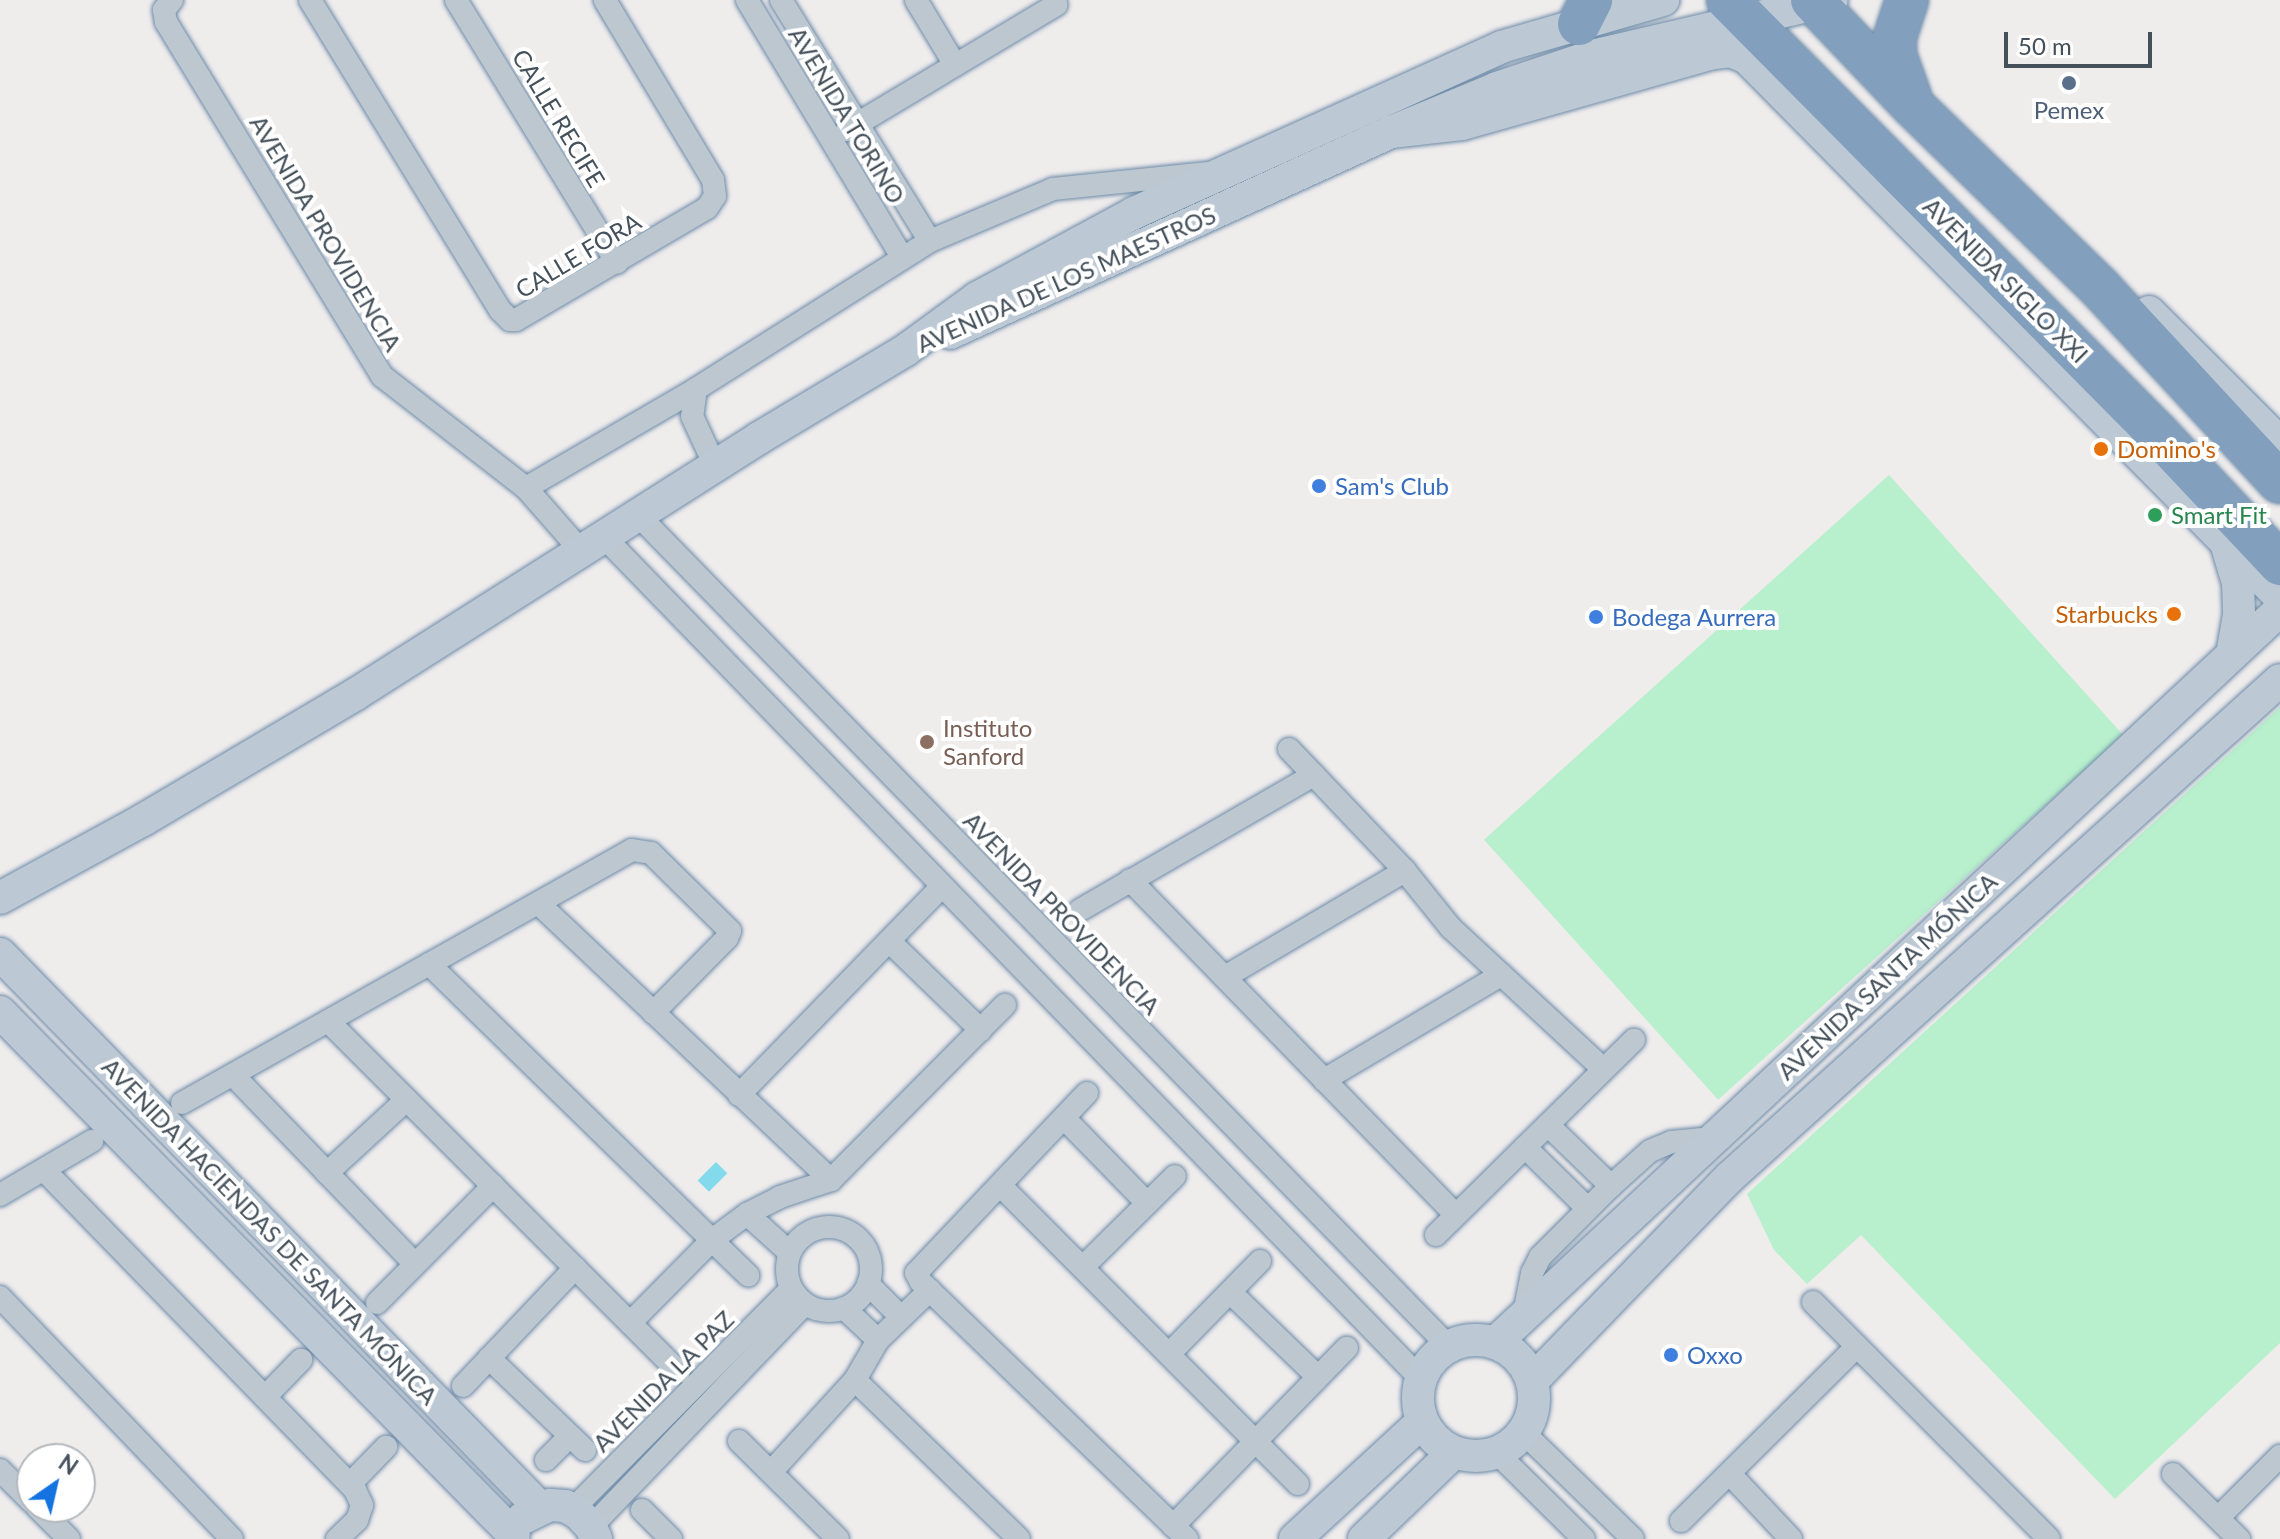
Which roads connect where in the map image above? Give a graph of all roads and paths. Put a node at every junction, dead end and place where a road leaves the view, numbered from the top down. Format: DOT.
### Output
graph roads {
  1 [pos="310,0"];
  2 [pos="456,0"];
  3 [pos="605,0"];
  4 [pos="747,0"];
  5 [pos="781,0"];
  6 [pos="916,0"];
  7 [pos="1663,0"];
  8 [pos="1907,0"];
  9 [pos="1820,1"];
  10 [pos="1055,2"];
  11 [pos="168,5"];
  12 [pos="1738,9"];
  13 [pos="1585,12"];
  14 [pos="955,65"];
  15 [pos="1802,92"];
  16 [pos="1913,106"];
  17 [pos="858,123"];
  18 [pos="1391,132"];
  19 [pos="832,139"];
  20 [pos="1228,171"];
  21 [pos="1251,195"];
  22 [pos="930,241"];
  23 [pos="902,257"];
  24 [pos="617,263"];
  25 [pos="2101,289"];
  26 [pos="906,350"];
  27 [pos="2078,372"];
  28 [pos="696,389"];
  29 [pos="2280,443"];
  30 [pos="715,466"];
  31 [pos="2280,482"];
  32 [pos="2210,487"];
  33 [pos="526,488"];
  34 [pos="639,516"];
  35 [pos="2225,540"];
  36 [pos="594,545"];
  37 [pos="2280,564"];
  38 [pos="2280,597"];
  39 [pos="2280,610"];
  40 [pos="2232,654"];
  41 [pos="2276,686"];
  42 [pos="1289,749"];
  43 [pos="1314,775"];
  44 [pos="2035,837"];
  45 [pos="1405,871"];
  46 [pos="2067,874"];
  47 [pos="1130,880"];
  48 [pos="942,886"];
  49 [pos="0,898"];
  50 [pos="538,903"];
  51 [pos="1080,910"];
  52 [pos="889,941"];
  53 [pos="0,954"];
  54 [pos="429,964"];
  55 [pos="1501,975"];
  56 [pos="1225,977"];
  57 [pos="1005,1005"];
  58 [pos="0,1012"];
  59 [pos="653,1013"];
  60 [pos="328,1021"];
  61 [pos="981,1030"];
  62 [pos="1634,1040"];
  63 [pos="1603,1069"];
  64 [pos="233,1075"];
  65 [pos="1324,1080"];
  66 [pos="1087,1093"];
  67 [pos="739,1095"];
  68 [pos="406,1100"];
  69 [pos="182,1103"];
  70 [pos="1064,1118"];
  71 [pos="1548,1125"];
  72 [pos="1713,1138"];
  73 [pos="92,1141"];
  74 [pos="1525,1147"];
  75 [pos="45,1171"];
  76 [pos="327,1173"];
  77 [pos="1175,1176"];
  78 [pos="831,1180"];
  79 [pos="1000,1185"];
  80 [pos="493,1186"];
  81 [pos="1611,1186"];
  82 [pos="0,1195"];
  83 [pos="1147,1203"];
  84 [pos="1588,1209"];
  85 [pos="747,1214"];
  86 [pos="1456,1215"];
  87 [pos="1436,1235"];
  88 [pos="712,1240"];
  89 [pos="789,1252"];
  90 [pos="1260,1261"];
  91 [pos="415,1264"];
  92 [pos="1083,1267"];
  93 [pos="575,1268"];
  94 [pos="748,1275"];
  95 [pos="868,1284"];
  96 [pos="930,1290"];
  97 [pos="1230,1292"];
  98 [pos="798,1296"];
  99 [pos="0,1297"];
  100 [pos="1813,1302"];
  101 [pos="377,1303"];
  102 [pos="844,1308"];
  103 [pos="901,1317"];
  104 [pos="1523,1319"];
  105 [pos="630,1323"];
  106 [pos="878,1340"];
  107 [pos="1495,1343"];
  108 [pos="1448,1346"];
  109 [pos="1857,1346"];
  110 [pos="1347,1348"];
  111 [pos="1169,1354"];
  112 [pos="489,1358"];
  113 [pos="301,1360"];
  114 [pos="679,1372"];
  115 [pos="1318,1377"];
  116 [pos="1420,1378"];
  117 [pos="855,1380"];
  118 [pos="1532,1381"];
  119 [pos="463,1386"];
  120 [pos="265,1397"];
  121 [pos="1422,1422"];
  122 [pos="1523,1432"];
  123 [pos="739,1441"];
  124 [pos="1256,1441"];
  125 [pos="386,1447"];
  126 [pos="1454,1452"];
  127 [pos="1497,1453"];
  128 [pos="2280,1456"];
  129 [pos="546,1460"];
  130 [pos="0,1470"];
  131 [pos="771,1472"];
  132 [pos="1730,1474"];
  133 [pos="2173,1474"];
  134 [pos="350,1484"];
  135 [pos="1298,1484"];
  136 [pos="16,1486"];
  137 [pos="540,1508"];
  138 [pos="642,1510"];
  139 [pos="2218,1518"];
  140 [pos="1681,1521"];
  141 [pos="53,1523"];
  142 [pos="586,1525"];
  143 [pos="1180,1532"];
  144 [pos="514,1537"];
  145 [pos="69,1539"];
  146 [pos="232,1539"];
  147 [pos="337,1539"];
  148 [pos="671,1539"];
  149 [pos="838,1539"];
  150 [pos="1019,1539"];
  151 [pos="1295,1539"];
  152 [pos="1364,1539"];
  153 [pos="1584,1539"];
  154 [pos="1633,1539"];
  155 [pos="1791,1539"];
  156 [pos="2049,1539"];
  157 [pos="2239,1539"];
  1 -- 24 [label="street, CALLE FORA"];
  2 -- 24 [label="street, CALLE RECIFE"];
  3 -- 24 [label="street, CALLE FORA"];
  4 -- 19 [label="street, AVENIDA TORINO"];
  5 -- 17 [label="street, AVENIDA TORINO"];
  6 -- 14 [label="street"];
  7 -- 13 [label="street, AVENIDA DE LOS MAESTROS"];
  8 -- 16 [label="highway"];
  9 -- 12 [label="street, AVENIDA DE LOS MAESTROS"];
  9 -- 16 [label="highway"];
  10 -- 14 [label="street"];
  11 -- 33 [label="street, AVENIDA PROVIDENCIA"];
  12 -- 15 [label="highway, AVENIDA SIGLO XXI"];
  12 -- 18 [label="street, AVENIDA DE LOS MAESTROS"];
  13 -- 20 [label="street, AVENIDA DE LOS MAESTROS"];
  14 -- 17 [label="street"];
  15 -- 18 [label="street, AVENIDA SIGLO XXI"];
  15 -- 27 [label="highway, AVENIDA SIGLO XXI"];
  15 -- 27 [label="street, AVENIDA SIGLO XXI"];
  16 -- 25 [label="highway"];
  17 -- 19 [label="street"];
  17 -- 22 [label="street, AVENIDA TORINO"];
  18 -- 21 [label="street, AVENIDA DE LOS MAESTROS"];
  19 -- 23 [label="street, AVENIDA TORINO"];
  20 -- 21 [label="street"];
  20 -- 22 [label="street"];
  20 -- 26 [label="street, AVENIDA DE LOS MAESTROS"];
  21 -- 26 [label="street, AVENIDA DE LOS MAESTROS"];
  22 -- 23 [label="street"];
  23 -- 28 [label="street"];
  25 -- 29 [label="street"];
  25 -- 31 [label="highway"];
  26 -- 30 [label="street"];
  27 -- 32 [label="highway, AVENIDA SIGLO XXI"];
  27 -- 35 [label="street, AVENIDA SIGLO XXI"];
  28 -- 30 [label="street"];
  28 -- 33 [label="street"];
  30 -- 34 [label="street"];
  32 -- 35 [label="highway"];
  32 -- 37 [label="highway, AVENIDA SIGLO XXI"];
  33 -- 36 [label="street, AVENIDA PROVIDENCIA"];
  34 -- 36 [label="street"];
  34 -- 108 [label="street, AVENIDA PROVIDENCIA"];
  35 -- 38 [label="street, AVENIDA SIGLO XXI"];
  35 -- 40 [label="street"];
  36 -- 48 [label="street, AVENIDA PROVIDENCIA"];
  36 -- 49 [label="street"];
  39 -- 40 [label="street, AVENIDA SANTA MÓNICA"];
  40 -- 44 [label="street, AVENIDA SANTA MÓNICA"];
  41 -- 46 [label="street, AVENIDA SANTA MÓNICA"];
  42 -- 43 [label="street"];
  43 -- 45 [label="street"];
  43 -- 47 [label="street"];
  44 -- 46 [label="street"];
  44 -- 72 [label="street, AVENIDA SANTA MÓNICA"];
  45 -- 55 [label="street"];
  45 -- 56 [label="street"];
  46 -- 118 [label="street, AVENIDA SANTA MÓNICA"];
  47 -- 51 [label="street"];
  47 -- 56 [label="street"];
  48 -- 52 [label="street"];
  48 -- 116 [label="street, AVENIDA PROVIDENCIA"];
  50 -- 54 [label="street"];
  50 -- 59 [label="street"];
  50 -- 59 [label="street"];
  52 -- 61 [label="street"];
  52 -- 67 [label="street"];
  53 -- 137 [label="street, AVENIDA HACIENDAS DE SANTA MÓNICA"];
  54 -- 60 [label="street"];
  54 -- 88 [label="street"];
  55 -- 63 [label="street"];
  55 -- 65 [label="street"];
  56 -- 65 [label="street"];
  57 -- 61 [label="street"];
  58 -- 144 [label="street, AVENIDA HACIENDAS DE SANTA MÓNICA"];
  59 -- 67 [label="street"];
  60 -- 64 [label="street"];
  60 -- 68 [label="street"];
  61 -- 78 [label="street"];
  62 -- 63 [label="street"];
  63 -- 71 [label="street"];
  64 -- 69 [label="street"];
  64 -- 76 [label="street"];
  65 -- 86 [label="street"];
  66 -- 70 [label="street"];
  67 -- 78 [label="street"];
  68 -- 76 [label="street"];
  68 -- 80 [label="street"];
  70 -- 79 [label="street"];
  70 -- 83 [label="street"];
  71 -- 74 [label="street"];
  71 -- 81 [label="street"];
  72 -- 81 [label="street"];
  72 -- 104 [label="street, AVENIDA SANTA MÓNICA"];
  73 -- 75 [label="street"];
  74 -- 84 [label="street"];
  74 -- 86 [label="street"];
  75 -- 82 [label="street"];
  75 -- 120 [label="street"];
  76 -- 91 [label="street"];
  77 -- 83 [label="street"];
  78 -- 85 [label="street"];
  79 -- 92 [label="street"];
  79 -- 96 [label="street"];
  80 -- 91 [label="street"];
  80 -- 93 [label="street"];
  81 -- 84 [label="street"];
  83 -- 92 [label="street"];
  84 -- 104 [label="street"];
  85 -- 88 [label="street"];
  85 -- 89 [label="street"];
  86 -- 87 [label="street"];
  88 -- 94 [label="street"];
  88 -- 105 [label="street"];
  89 -- 95 [label="street"];
  89 -- 98 [label="street"];
  90 -- 97 [label="street"];
  91 -- 101 [label="street"];
  92 -- 111 [label="street"];
  93 -- 105 [label="street"];
  93 -- 112 [label="street"];
  95 -- 102 [label="street"];
  95 -- 103 [label="street"];
  96 -- 103 [label="street"];
  96 -- 143 [label="street"];
  97 -- 111 [label="street"];
  97 -- 115 [label="street"];
  98 -- 102 [label="street"];
  98 -- 142 [label="street, AVENIDA LA PAZ"];
  99 -- 146 [label="street"];
  100 -- 109 [label="street"];
  102 -- 106 [label="street"];
  103 -- 106 [label="street"];
  104 -- 107 [label="street, AVENIDA SANTA MÓNICA"];
  105 -- 114 [label="street"];
  106 -- 117 [label="street"];
  107 -- 108 [label="street"];
  107 -- 118 [label="street"];
  108 -- 116 [label="street"];
  109 -- 132 [label="street"];
  109 -- 156 [label="street"];
  110 -- 115 [label="street"];
  111 -- 124 [label="street"];
  112 -- 119 [label="street"];
  112 -- 129 [label="street"];
  113 -- 120 [label="street"];
  115 -- 124 [label="street"];
  116 -- 121 [label="street"];
  117 -- 131 [label="street"];
  117 -- 150 [label="street"];
  118 -- 122 [label="street"];
  120 -- 134 [label="street"];
  121 -- 126 [label="street"];
  121 -- 151 [label="street"];
  122 -- 127 [label="street"];
  122 -- 154 [label="street"];
  123 -- 131 [label="street"];
  124 -- 135 [label="street"];
  124 -- 143 [label="street"];
  125 -- 134 [label="street"];
  126 -- 127 [label="street"];
  126 -- 152 [label="street"];
  127 -- 153 [label="street"];
  128 -- 139 [label="street"];
  130 -- 136 [label="street"];
  131 -- 149 [label="street"];
  132 -- 140 [label="street"];
  132 -- 155 [label="street"];
  133 -- 139 [label="street"];
  134 -- 147 [label="street"];
  137 -- 142 [label="street"];
  137 -- 144 [label="street"];
  138 -- 148 [label="street"];
  139 -- 157 [label="street"];
  141 -- 145 [label="street"];
}
